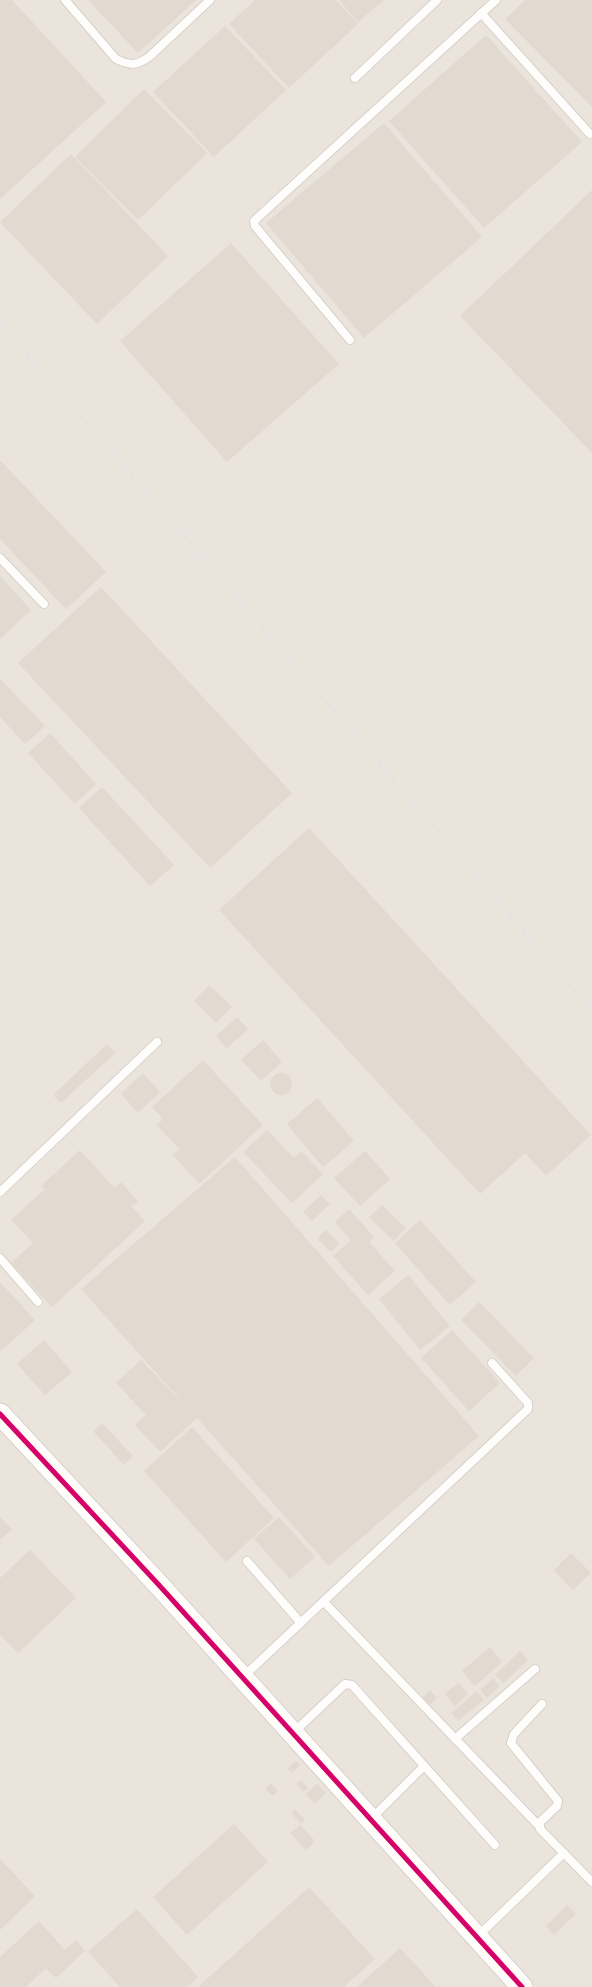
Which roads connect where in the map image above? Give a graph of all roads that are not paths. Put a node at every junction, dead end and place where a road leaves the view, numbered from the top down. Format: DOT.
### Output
graph roads {
  1 [pos="65,0"];
  2 [pos="210,0"];
  3 [pos="437,0"];
  4 [pos="496,0"];
  5 [pos="481,13"];
  6 [pos="355,78"];
  7 [pos="590,134"];
  8 [pos="350,340"];
  9 [pos="0,558"];
  10 [pos="44,604"];
  11 [pos="157,1042"];
  12 [pos="0,1192"];
  13 [pos="0,1258"];
  14 [pos="38,1302"];
  15 [pos="492,1363"];
  16 [pos="0,1414"];
  17 [pos="247,1561"];
  18 [pos="324,1602"];
  19 [pos="301,1623"];
  20 [pos="535,1669"];
  21 [pos="243,1677"];
  22 [pos="542,1704"];
  23 [pos="293,1733"];
  24 [pos="455,1738"];
  25 [pos="424,1766"];
  26 [pos="371,1820"];
  27 [pos="539,1826"];
  28 [pos="495,1845"];
  29 [pos="564,1853"];
  30 [pos="592,1882"];
  31 [pos="477,1937"];
  32 [pos="522,1987"];
  1 -- 2 [label="lane"];
  3 -- 6 [label="lane"];
  4 -- 5 [label="lane"];
  5 -- 7 [label="lane"];
  5 -- 8 [label="lane"];
  9 -- 10 [label="lane"];
  11 -- 12 [label="lane"];
  13 -- 14 [label="lane"];
  15 -- 18 [label="lane"];
  16 -- 21 [label="street"];
  17 -- 19 [label="lane"];
  18 -- 19 [label="lane"];
  18 -- 24 [label="lane"];
  19 -- 21 [label="lane"];
  20 -- 24 [label="lane"];
  21 -- 23 [label="street"];
  22 -- 27 [label="lane"];
  23 -- 25 [label="lane"];
  23 -- 26 [label="street"];
  24 -- 27 [label="lane"];
  25 -- 26 [label="lane"];
  25 -- 28 [label="lane"];
  26 -- 31 [label="street"];
  27 -- 29 [label="lane"];
  29 -- 30 [label="lane"];
  29 -- 31 [label="lane"];
  31 -- 32 [label="street"];
}
